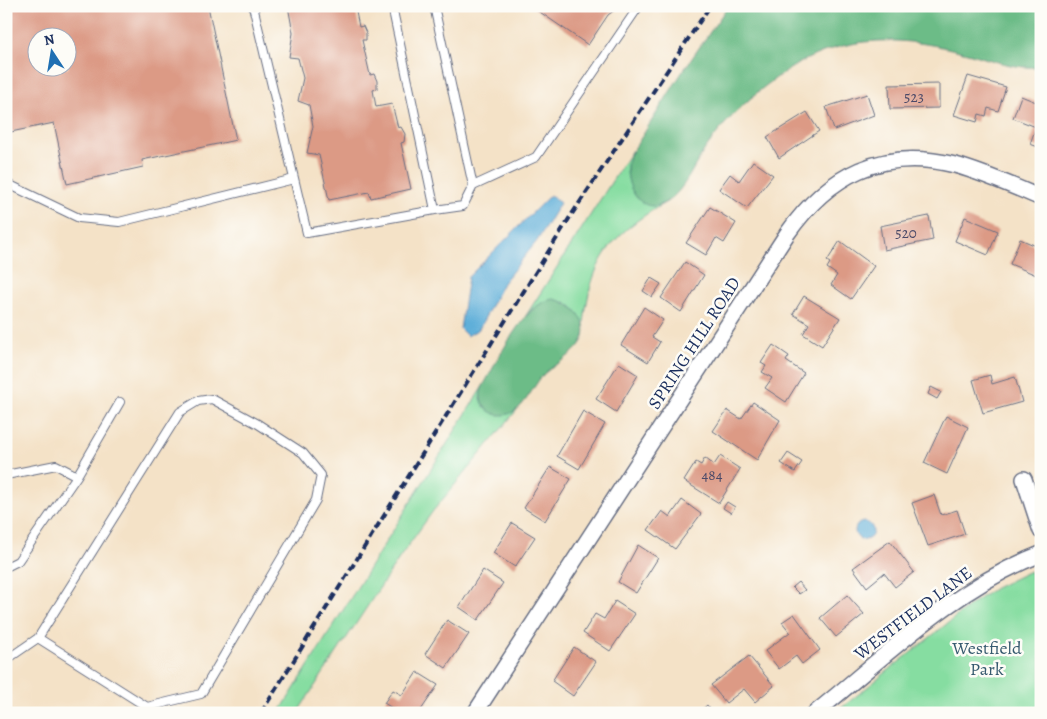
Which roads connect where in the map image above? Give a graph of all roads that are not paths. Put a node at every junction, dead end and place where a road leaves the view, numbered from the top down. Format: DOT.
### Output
graph roads {
  1 [pos="253,6"];
  2 [pos="392,6"];
  3 [pos="434,6"];
  4 [pos="639,6"];
  5 [pos="294,179"];
  6 [pos="6,182"];
  7 [pos="473,186"];
  8 [pos="1041,198"];
  9 [pos="435,210"];
  10 [pos="120,402"];
  11 [pos="6,475"];
  12 [pos="77,476"];
  13 [pos="1024,478"];
  14 [pos="1041,531"];
  15 [pos="1041,554"];
  16 [pos="6,567"];
  17 [pos="38,638"];
  18 [pos="6,660"];
  19 [pos="475,713"];
  20 [pos="815,713"];
  1 -- 5 [label="lane"];
  2 -- 9 [label="lane"];
  3 -- 7 [label="lane"];
  4 -- 7 [label="lane"];
  5 -- 6 [label="lane"];
  5 -- 9 [label="lane"];
  7 -- 9 [label="lane"];
  8 -- 19 [label="street, SPRING HILL ROAD"];
  10 -- 12 [label="lane"];
  11 -- 12 [label="lane"];
  12 -- 16 [label="lane"];
  13 -- 14 [label="street"];
  15 -- 20 [label="street, WESTFIELD LANE"];
  17 -- 17 [label="lane"];
  17 -- 18 [label="lane"];
}
